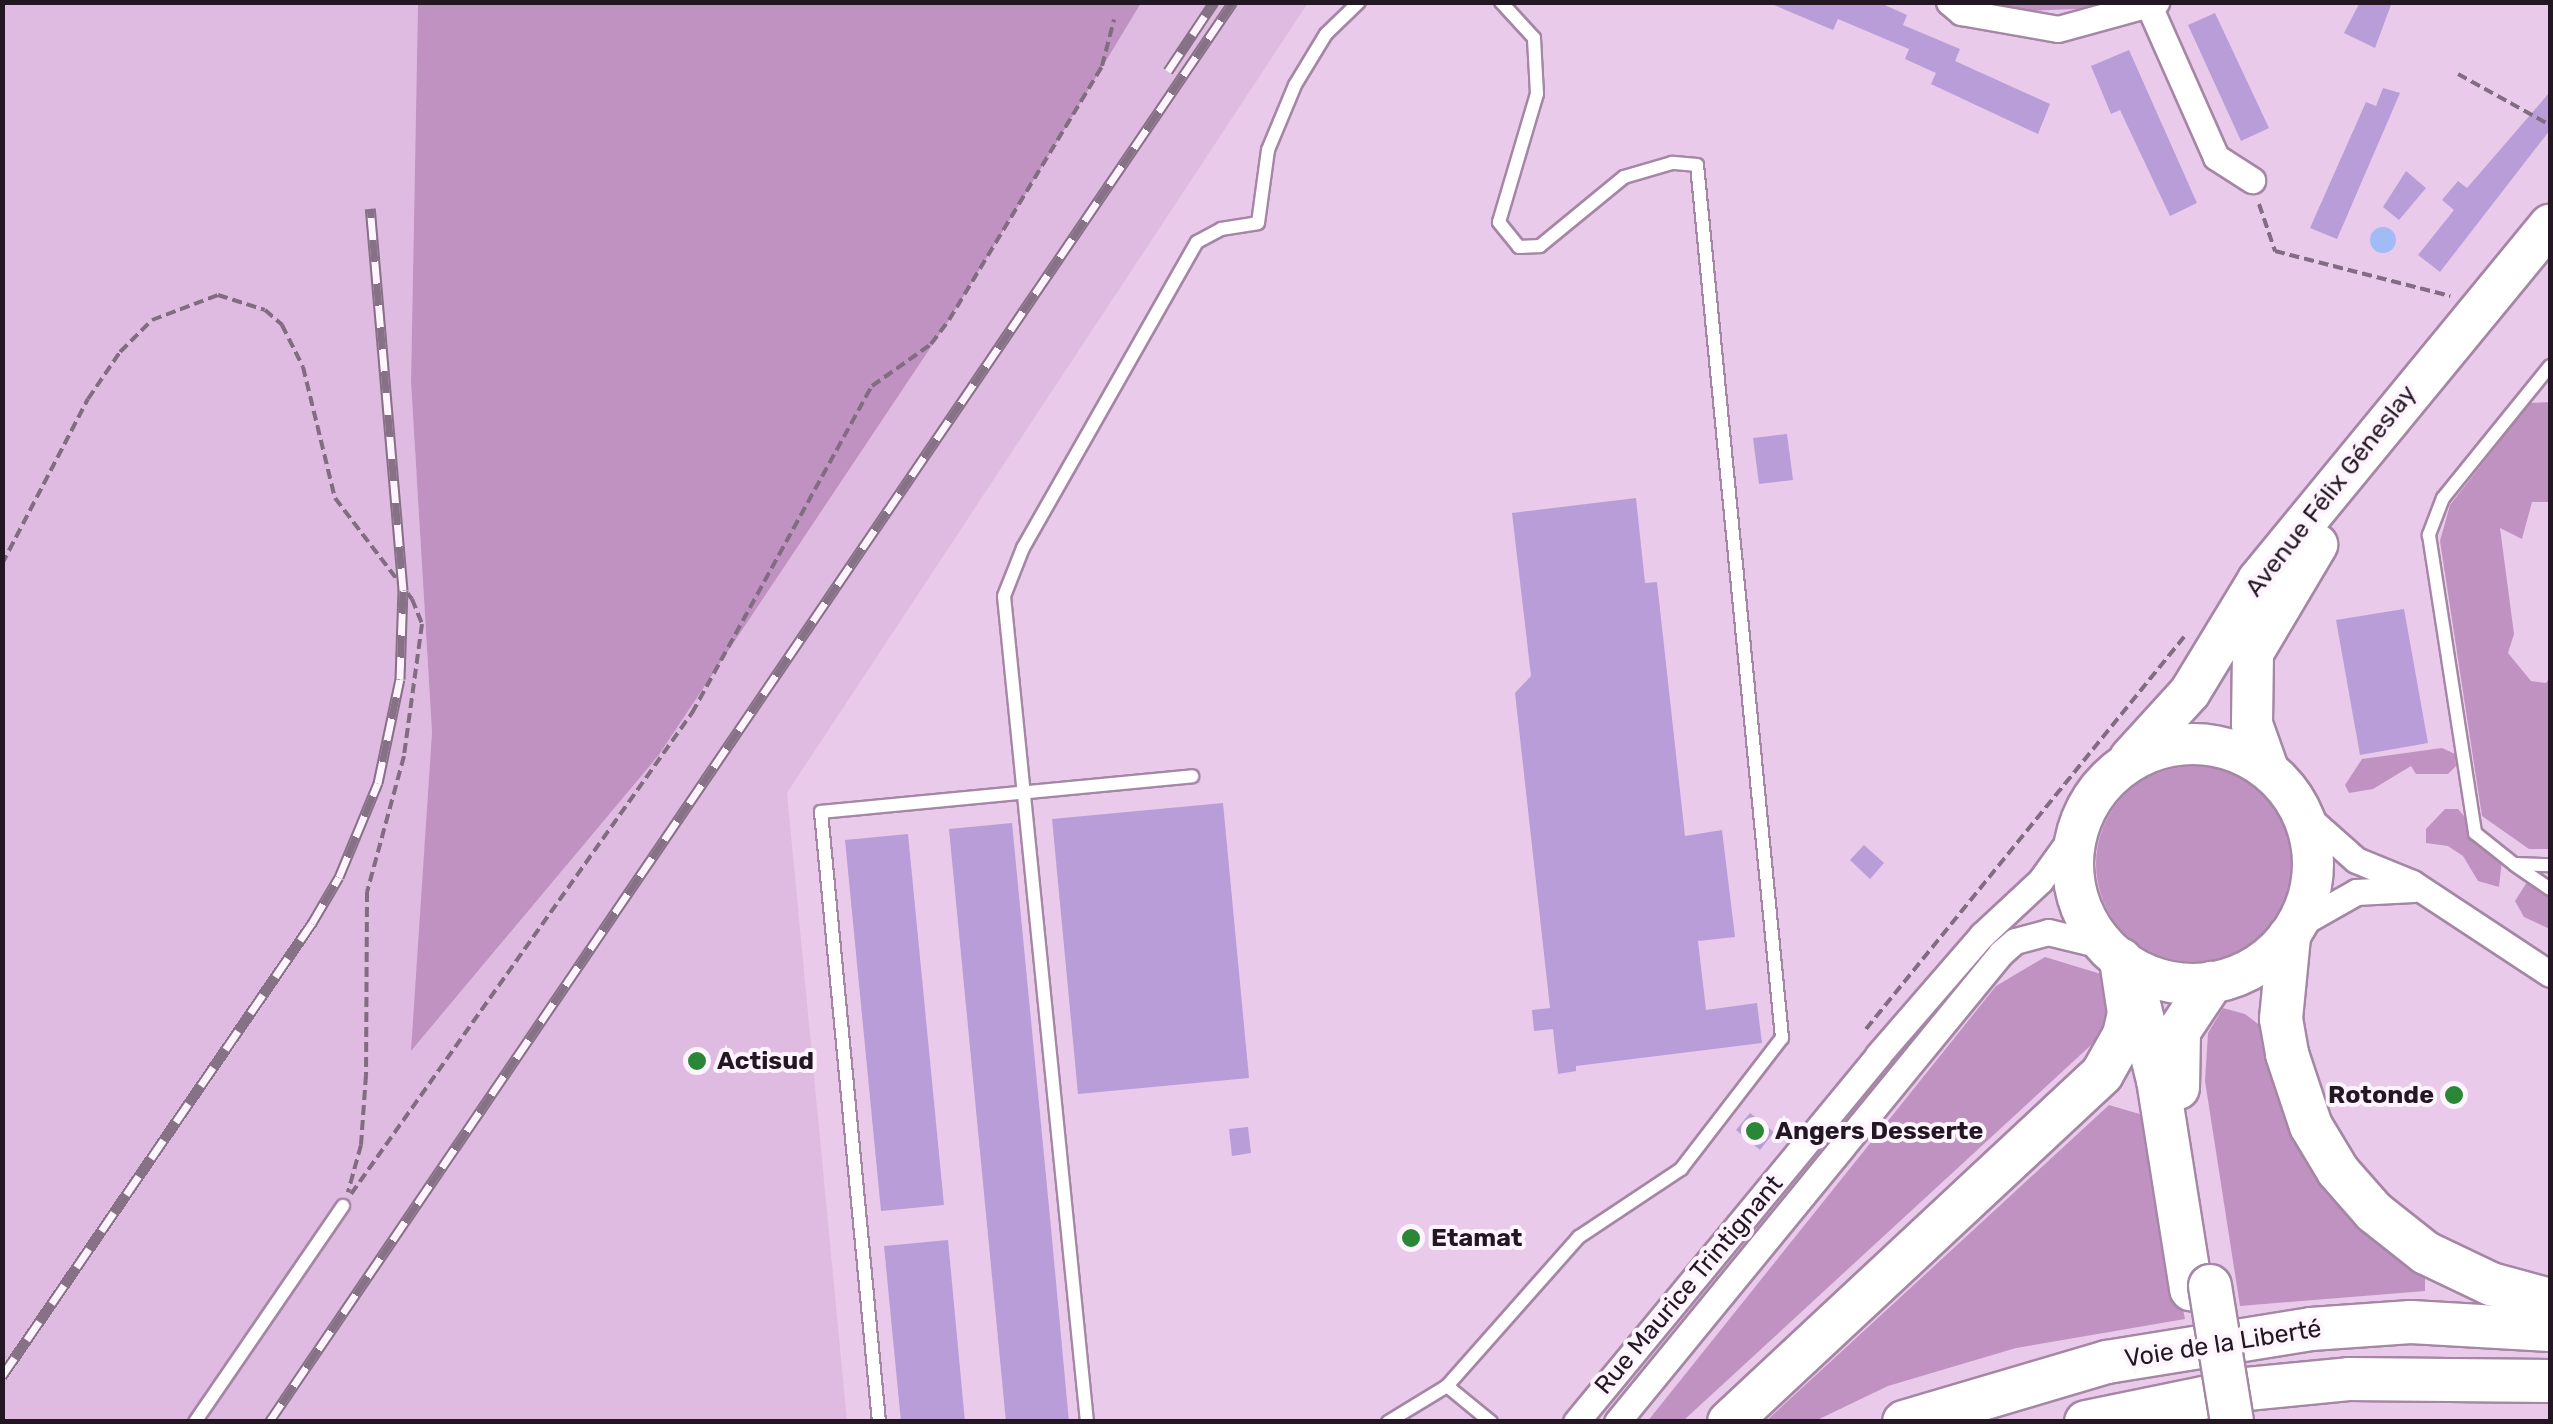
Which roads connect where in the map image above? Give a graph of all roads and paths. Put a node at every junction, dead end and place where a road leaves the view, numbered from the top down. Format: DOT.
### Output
graph roads {
  1 [pos="1359,2"];
  2 [pos="1500,2"];
  3 [pos="1949,2"];
  4 [pos="2153,5"];
  5 [pos="1114,20"];
  6 [pos="2458,74"];
  7 [pos="2550,125"];
  8 [pos="2252,180"];
  9 [pos="2550,224"];
  10 [pos="2550,259"];
  11 [pos="2483,304"];
  12 [pos="2550,366"];
  13 [pos="2,564"];
  14 [pos="2124,764"];
  15 [pos="2268,770"];
  16 [pos="1192,776"];
  17 [pos="1023,790"];
  18 [pos="2302,812"];
  19 [pos="2076,831"];
  20 [pos="2514,864"];
  21 [pos="2550,865"];
  22 [pos="2550,889"];
  23 [pos="2427,894"];
  24 [pos="2293,931"];
  25 [pos="2113,953"];
  26 [pos="2550,974"];
  27 [pos="2211,983"];
  28 [pos="343,1206"];
  29 [pos="2200,1287"];
  30 [pos="2550,1300"];
  31 [pos="2550,1330"];
  32 [pos="2550,1381"];
  33 [pos="1447,1386"];
  34 [pos="195,1422"];
  35 [pos="879,1422"];
  36 [pos="1086,1422"];
  37 [pos="1388,1422"];
  38 [pos="1491,1422"];
  39 [pos="1576,1422"];
  40 [pos="1617,1422"];
  41 [pos="1728,1422"];
  42 [pos="1904,1422"];
  43 [pos="2086,1422"];
  44 [pos="2212,1422"];
  45 [pos="2232,1422"];
  1 -- 17 [label="lane"];
  2 -- 33 [label="lane"];
  3 -- 4 [label="street"];
  4 -- 8 [label="street"];
  5 -- 28 [label="path"];
  6 -- 7 [label="path"];
  8 -- 11 [label="path"];
  9 -- 11 [label="main road, Avenue Félix Géneslay"];
  10 -- 15 [label="main road, Avenue Félix Géneslay"];
  11 -- 14 [label="main road, Avenue Félix Géneslay"];
  12 -- 20 [label="lane"];
  13 -- 28 [label="path"];
  14 -- 15 [label="main road"];
  14 -- 19 [label="main road"];
  15 -- 18 [label="main road"];
  16 -- 17 [label="lane"];
  17 -- 35 [label="lane"];
  17 -- 36 [label="lane"];
  18 -- 23 [label="street"];
  18 -- 24 [label="main road"];
  19 -- 25 [label="main road"];
  19 -- 39 [label="street, Rue Maurice Trintignant"];
  20 -- 21 [label="lane"];
  20 -- 22 [label="lane"];
  23 -- 24 [label="street"];
  23 -- 26 [label="street"];
  24 -- 27 [label="main road"];
  24 -- 30 [label="highway"];
  25 -- 27 [label="main road"];
  25 -- 29 [label="highway"];
  25 -- 40 [label="street, Rue Maurice Trintignant"];
  25 -- 41 [label="highway"];
  27 -- 29 [label="highway"];
  28 -- 34 [label="lane"];
  29 -- 44 [label="highway"];
  29 -- 45 [label="highway, bridge"];
  31 -- 42 [label="highway, Voie de la Liberté"];
  32 -- 43 [label="highway, Voie de la Liberté"];
  33 -- 37 [label="lane"];
  33 -- 38 [label="lane"];
}
